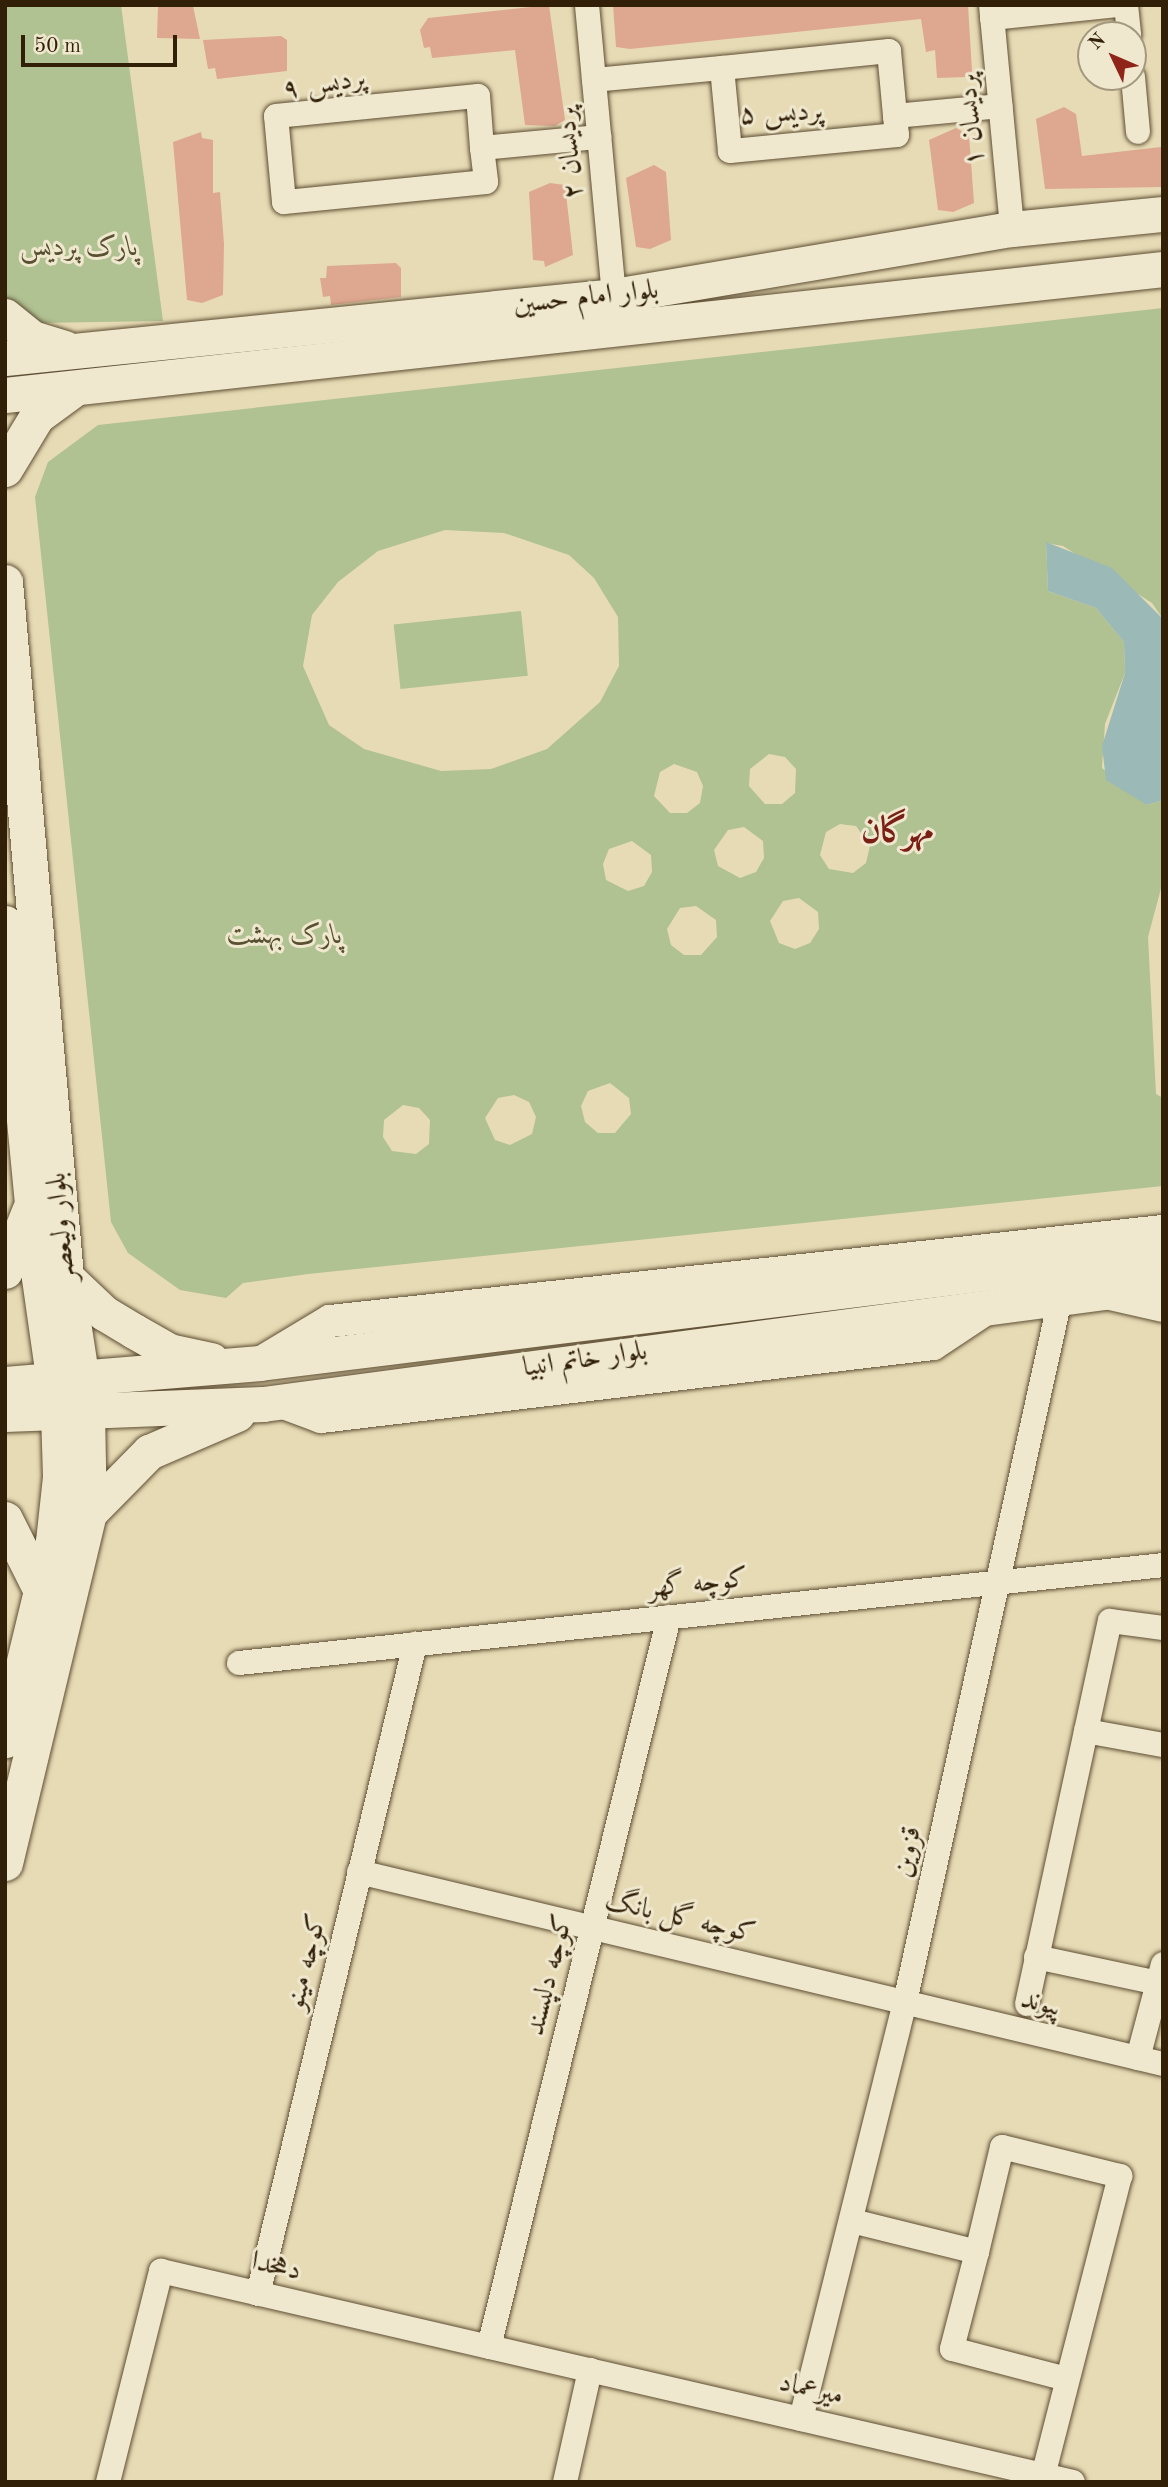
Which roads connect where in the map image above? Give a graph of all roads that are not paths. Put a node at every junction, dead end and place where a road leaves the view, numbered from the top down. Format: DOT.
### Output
graph roads {
  1 [pos="587,5"];
  2 [pos="1117,5"];
  3 [pos="992,11"];
  4 [pos="722,68"];
  5 [pos="594,80"];
  6 [pos="1134,91"];
  7 [pos="1001,106"];
  8 [pos="895,116"];
  9 [pos="1138,132"];
  10 [pos="599,136"];
  11 [pos="482,148"];
  12 [pos="1163,214"];
  13 [pos="1012,229"];
  14 [pos="1163,269"];
  15 [pos="676,288"];
  16 [pos="614,296"];
  17 [pos="5,317"];
  18 [pos="685,322"];
  19 [pos="75,351"];
  20 [pos="5,358"];
  21 [pos="75,388"];
  22 [pos="5,395"];
  23 [pos="5,469"];
  24 [pos="5,582"];
  25 [pos="5,923"];
  26 [pos="32,1204"];
  27 [pos="1162,1235"];
  28 [pos="5,1270"];
  29 [pos="66,1278"];
  30 [pos="1163,1284"];
  31 [pos="1096,1291"];
  32 [pos="1061,1295"];
  33 [pos="995,1303"];
  34 [pos="1163,1306"];
  35 [pos="646,1313"];
  36 [pos="650,1351"];
  37 [pos="246,1364"];
  38 [pos="5,1384"];
  39 [pos="70,1396"];
  40 [pos="263,1403"];
  41 [pos="5,1414"];
  42 [pos="5,1519"];
  43 [pos="75,1530"];
  44 [pos="1163,1565"];
  45 [pos="998,1583"];
  46 [pos="40,1589"];
  47 [pos="669,1617"];
  48 [pos="1163,1628"];
  49 [pos="415,1644"];
  50 [pos="239,1663"];
  51 [pos="1086,1731"];
  52 [pos="5,1740"];
  53 [pos="1163,1745"];
  54 [pos="5,1863"];
  55 [pos="359,1872"];
  56 [pos="593,1928"];
  57 [pos="1036,1956"];
  58 [pos="1161,1973"];
  59 [pos="905,2003"];
  60 [pos="1027,2004"];
  61 [pos="1138,2058"];
  62 [pos="1163,2064"];
  63 [pos="852,2221"];
  64 [pos="977,2252"];
  65 [pos="258,2294"];
  66 [pos="489,2347"];
  67 [pos="590,2370"];
  68 [pos="1066,2379"];
  69 [pos="802,2419"];
  70 [pos="1017,2475"];
  71 [pos="1043,2475"];
  72 [pos="108,2482"];
  73 [pos="565,2482"];
  74 [pos="1073,2482"];
  1 -- 5 [label="street, پردیسان ۲"];
  2 -- 3 [label="street"];
  3 -- 7 [label="street, پردیسان ۱"];
  4 -- 5 [label="street, پردیس ۵"];
  4 -- 8 [label="street, پردیس ۵"];
  4 -- 8 [label="street, پردیس ۵"];
  5 -- 10 [label="street, پردیسان ۲"];
  6 -- 9 [label="street"];
  7 -- 8 [label="street"];
  7 -- 13 [label="street, پردیسان ۱"];
  10 -- 11 [label="street"];
  10 -- 16 [label="street, پردیسان ۲"];
  11 -- 11 [label="street, پردیس ۹"];
  12 -- 13 [label="main road, بلوار امام حسین"];
  13 -- 15 [label="main road, بلوار امام حسین"];
  14 -- 18 [label="main road, بلوار امام حسین"];
  15 -- 16 [label="main road, بلوار امام حسین"];
  15 -- 18 [label="main road"];
  16 -- 19 [label="main road, بلوار امام حسین"];
  17 -- 19 [label="main road"];
  18 -- 21 [label="main road, بلوار امام حسین"];
  19 -- 20 [label="main road, بلوار امام حسین"];
  21 -- 22 [label="main road, بلوار امام حسین"];
  21 -- 23 [label="main road"];
  24 -- 29 [label="main road, بلوار ولیعصر"];
  25 -- 26 [label="main road, بلوار ولیعصر"];
  26 -- 28 [label="main road"];
  26 -- 39 [label="main road, بلوار ولیعصر"];
  27 -- 35 [label="main road, بلوار خاتم انبیا"];
  27 -- 37 [label="street"];
  29 -- 37 [label="main road"];
  29 -- 39 [label="main road, بلوار ولیعصر"];
  30 -- 31 [label="main road, بلوار خاتم انبیا"];
  31 -- 32 [label="main road, بلوار خاتم انبیا"];
  31 -- 34 [label="street"];
  32 -- 33 [label="main road, بلوار خاتم انبیا"];
  32 -- 45 [label="street, قزوین"];
  33 -- 36 [label="main road, بلوار خاتم انبیا"];
  33 -- 40 [label="street"];
  35 -- 36 [label="main road"];
  35 -- 37 [label="main road, بلوار خاتم انبیا"];
  36 -- 40 [label="main road, بلوار خاتم انبیا"];
  37 -- 39 [label="main road, بلوار خاتم انبیا"];
  37 -- 40 [label="main road"];
  38 -- 39 [label="main road, بلوار خاتم انبیا"];
  39 -- 40 [label="main road, بلوار خاتم انبیا"];
  39 -- 41 [label="main road, بلوار خاتم انبیا"];
  39 -- 43 [label="main road, بلوار ولیعصر"];
  40 -- 43 [label="main road"];
  42 -- 46 [label="main road"];
  43 -- 46 [label="main road, بلوار ولیعصر"];
  43 -- 54 [label="main road, بلوار ولیعصر"];
  44 -- 45 [label="street, کوچه گهر"];
  45 -- 47 [label="street, کوچه گهر"];
  45 -- 59 [label="street, قزوین"];
  46 -- 52 [label="main road, بلوار ولیعصر"];
  47 -- 49 [label="street, کوچه گهر"];
  47 -- 56 [label="street, کوچه دلپسند"];
  48 -- 51 [label="street"];
  49 -- 50 [label="street, کوچه گهر"];
  49 -- 55 [label="street, کوچه مینو"];
  51 -- 53 [label="street"];
  51 -- 57 [label="street"];
  55 -- 56 [label="street, کوچه گل بانگ"];
  55 -- 65 [label="street, کوچه مینو"];
  56 -- 59 [label="street, کوچه گل بانگ"];
  56 -- 66 [label="street, کوچه دلپسند"];
  57 -- 58 [label="street"];
  57 -- 60 [label="street"];
  58 -- 61 [label="street"];
  59 -- 61 [label="street, پیوند"];
  59 -- 63 [label="street, قزوین"];
  61 -- 62 [label="street, پیوند"];
  63 -- 64 [label="street"];
  63 -- 69 [label="street, قزوین"];
  64 -- 68 [label="street"];
  64 -- 68 [label="street"];
  65 -- 66 [label="street, دهخدا"];
  65 -- 72 [label="street, دهخدا"];
  66 -- 67 [label="street, دهخدا"];
  67 -- 69 [label="street, میرعماد"];
  67 -- 73 [label="street"];
  68 -- 71 [label="street"];
  69 -- 70 [label="street, میرعماد"];
  70 -- 71 [label="street, میرعماد"];
  71 -- 74 [label="street, میرعماد"];
}
